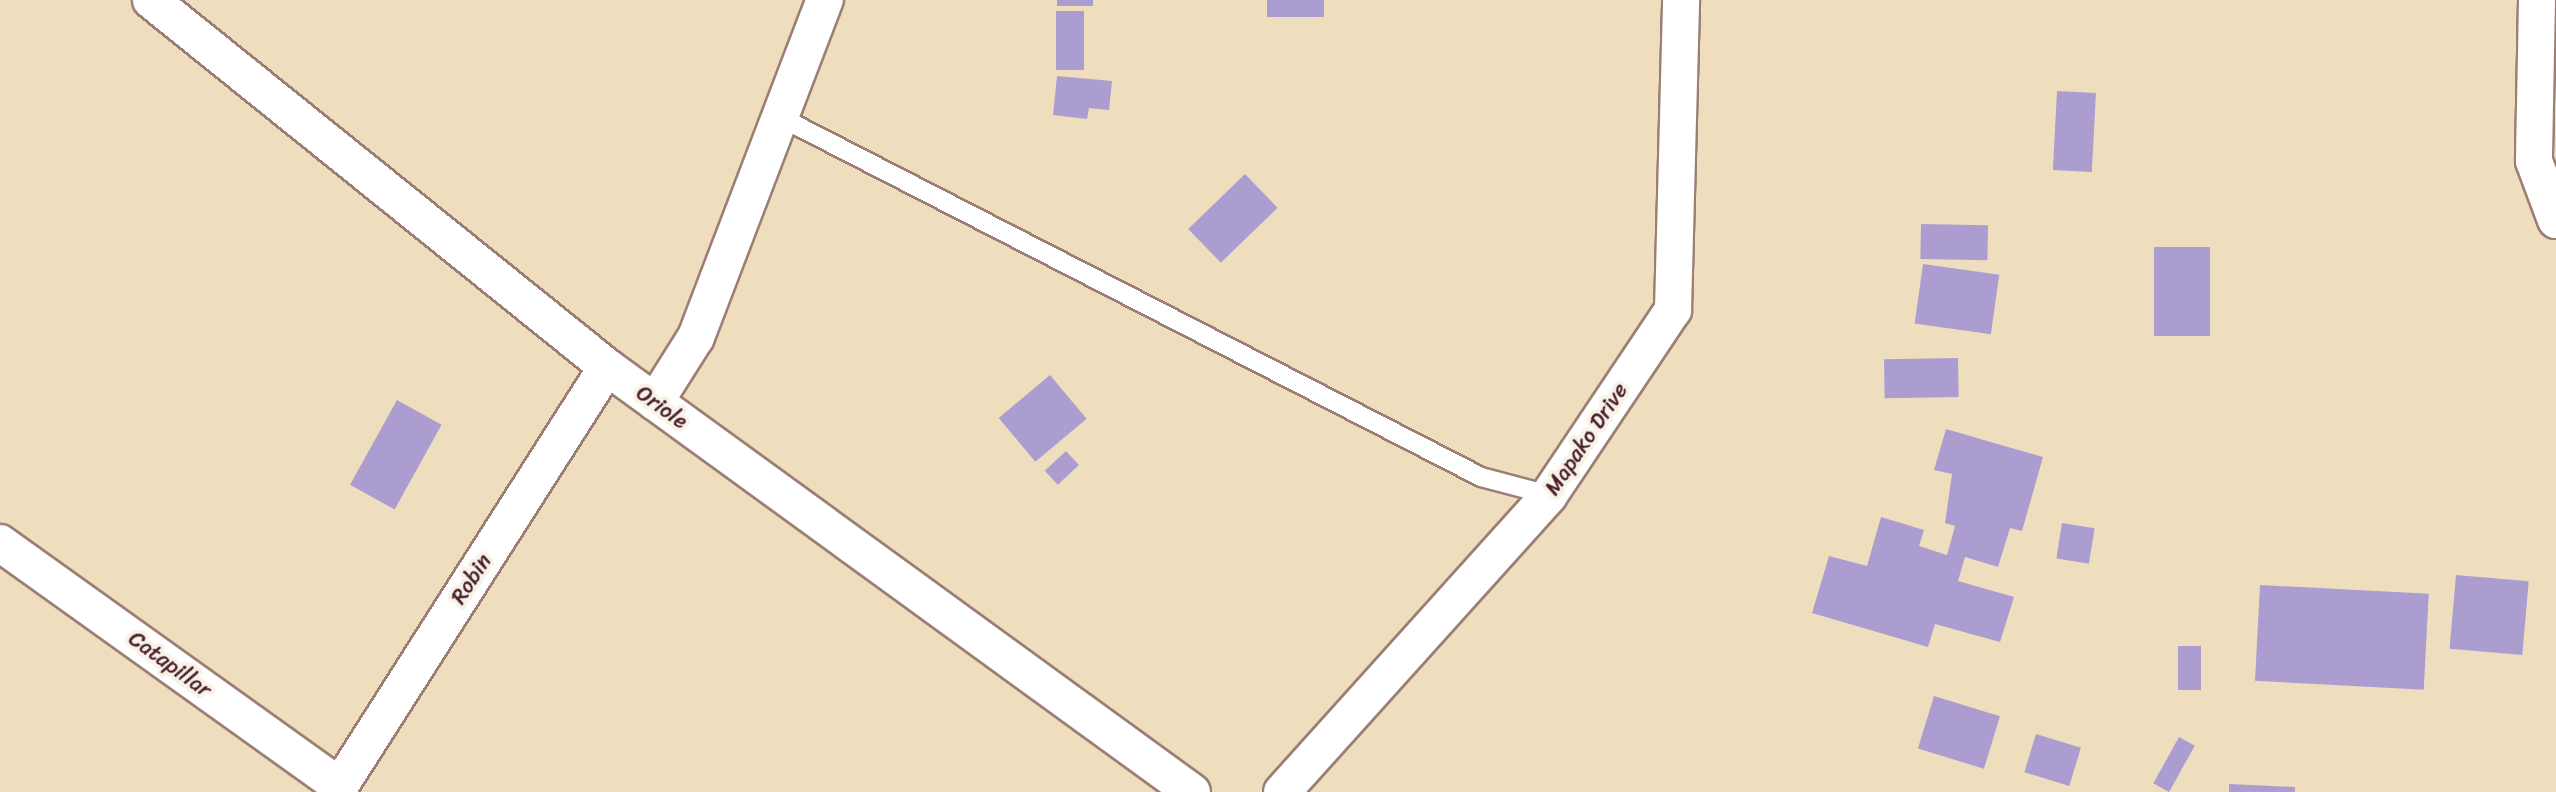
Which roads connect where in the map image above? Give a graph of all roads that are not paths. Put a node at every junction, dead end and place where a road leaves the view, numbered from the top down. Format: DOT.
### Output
graph roads {
  1 [pos="151,0"];
  2 [pos="825,0"];
  3 [pos="1681,0"];
  4 [pos="2537,0"];
  5 [pos="780,117"];
  6 [pos="2556,220"];
  7 [pos="607,367"];
  8 [pos="655,402"];
  9 [pos="1549,495"];
  10 [pos="0,543"];
  11 [pos="338,789"];
  12 [pos="1192,792"];
  13 [pos="1282,792"];
  1 -- 7 [label="street, Oriole"];
  2 -- 5 [label="street"];
  3 -- 9 [label="street, Mapako Drive"];
  4 -- 6 [label="street"];
  5 -- 8 [label="street"];
  5 -- 9 [label="lane"];
  7 -- 8 [label="street, Oriole"];
  7 -- 11 [label="street, Robin"];
  8 -- 12 [label="street, Oriole"];
  9 -- 13 [label="street, Mapako Drive"];
  10 -- 11 [label="street, Catapillar"];
}
